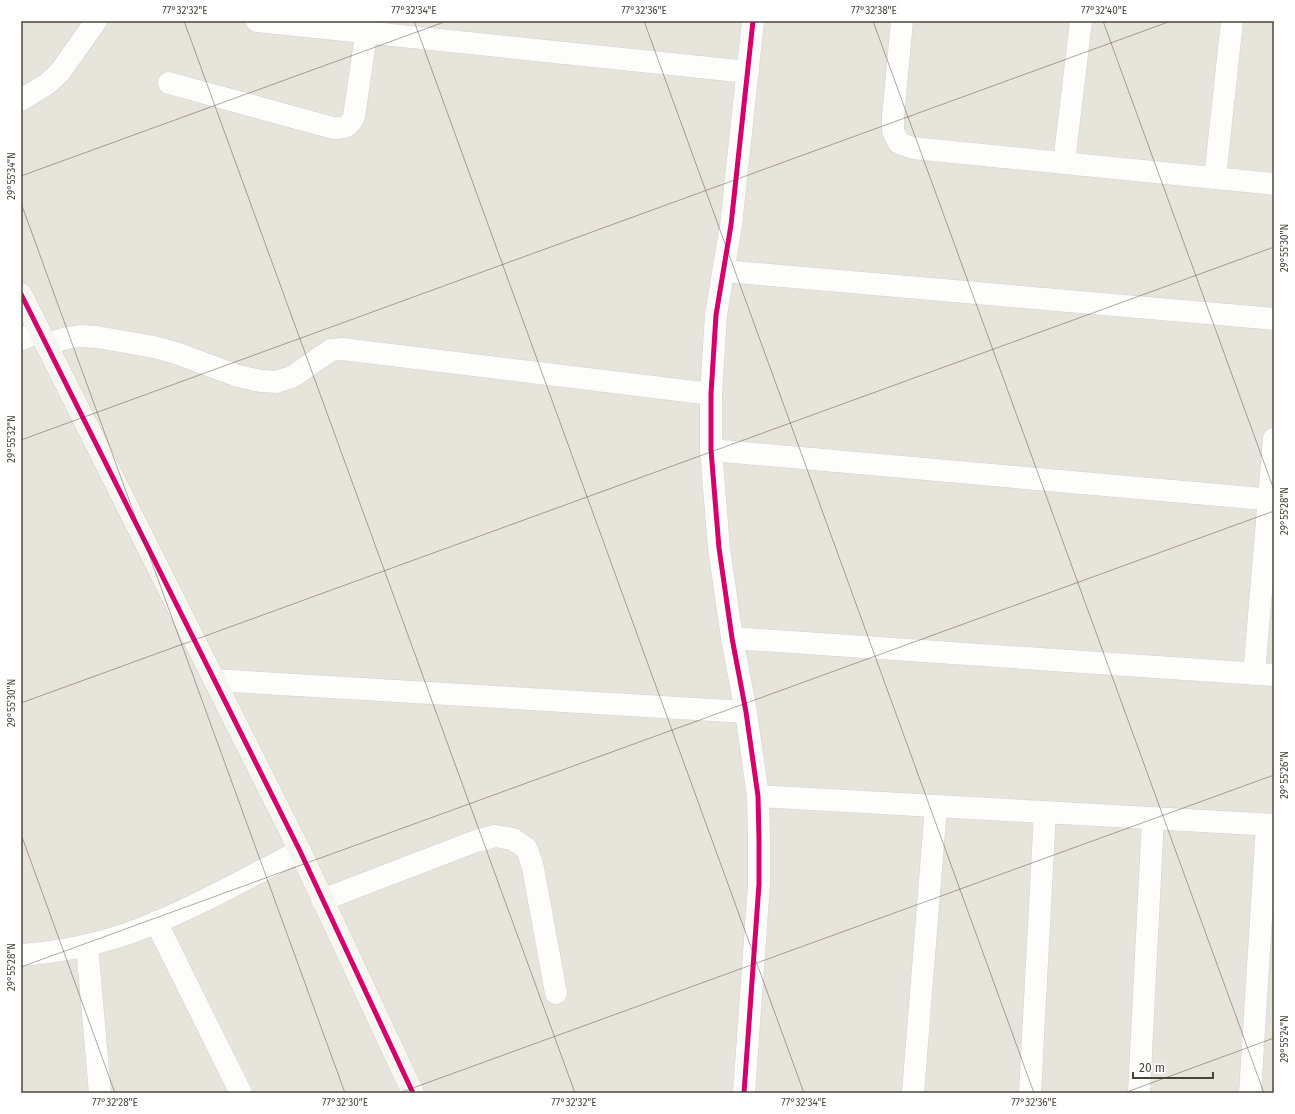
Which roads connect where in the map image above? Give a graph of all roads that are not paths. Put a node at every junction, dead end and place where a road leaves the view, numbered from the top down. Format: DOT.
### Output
graph roads {
  1 [pos="96,21"];
  2 [pos="257,21"];
  3 [pos="753,21"];
  4 [pos="902,21"];
  5 [pos="1081,21"];
  6 [pos="1232,21"];
  7 [pos="368,27"];
  8 [pos="748,72"];
  9 [pos="169,83"];
  10 [pos="21,100"];
  11 [pos="1064,163"];
  12 [pos="1215,178"];
  13 [pos="1274,184"];
  14 [pos="724,271"];
  15 [pos="21,294"];
  16 [pos="1274,319"];
  17 [pos="33,338"];
  18 [pos="710,394"];
  19 [pos="1274,439"];
  20 [pos="711,450"];
  21 [pos="1271,500"];
  22 [pos="732,638"];
  23 [pos="1264,674"];
  24 [pos="214,680"];
  25 [pos="746,712"];
  26 [pos="758,796"];
  27 [pos="936,806"];
  28 [pos="1045,812"];
  29 [pos="1153,818"];
  30 [pos="1270,825"];
  31 [pos="292,855"];
  32 [pos="322,900"];
  33 [pos="156,922"];
  34 [pos="87,946"];
  35 [pos="21,955"];
  36 [pos="556,993"];
  37 [pos="100,1093"];
  38 [pos="240,1093"];
  39 [pos="413,1093"];
  40 [pos="744,1093"];
  41 [pos="913,1093"];
  42 [pos="1030,1093"];
  43 [pos="1139,1093"];
  44 [pos="1250,1093"];
  1 -- 10 [label="street"];
  2 -- 7 [label="street"];
  3 -- 8 [label="street"];
  4 -- 11 [label="street"];
  5 -- 11 [label="street"];
  6 -- 12 [label="street"];
  7 -- 8 [label="street"];
  7 -- 9 [label="street"];
  8 -- 14 [label="street"];
  11 -- 12 [label="street"];
  12 -- 13 [label="street"];
  14 -- 16 [label="street"];
  14 -- 18 [label="street"];
  15 -- 17 [label="street"];
  17 -- 18 [label="street"];
  17 -- 24 [label="street"];
  18 -- 20 [label="street"];
  19 -- 21 [label="street"];
  20 -- 21 [label="street"];
  20 -- 22 [label="street"];
  21 -- 23 [label="street"];
  22 -- 23 [label="street"];
  22 -- 25 [label="street"];
  24 -- 25 [label="street"];
  24 -- 31 [label="street"];
  25 -- 26 [label="street"];
  26 -- 27 [label="street"];
  26 -- 40 [label="street"];
  27 -- 28 [label="street"];
  27 -- 41 [label="street"];
  28 -- 29 [label="street"];
  28 -- 42 [label="street"];
  29 -- 30 [label="street"];
  29 -- 43 [label="street"];
  30 -- 44 [label="street"];
  31 -- 32 [label="street"];
  31 -- 33 [label="street"];
  32 -- 36 [label="street"];
  32 -- 39 [label="street"];
  33 -- 34 [label="street"];
  33 -- 38 [label="street"];
  34 -- 35 [label="street"];
  34 -- 37 [label="street"];
}
